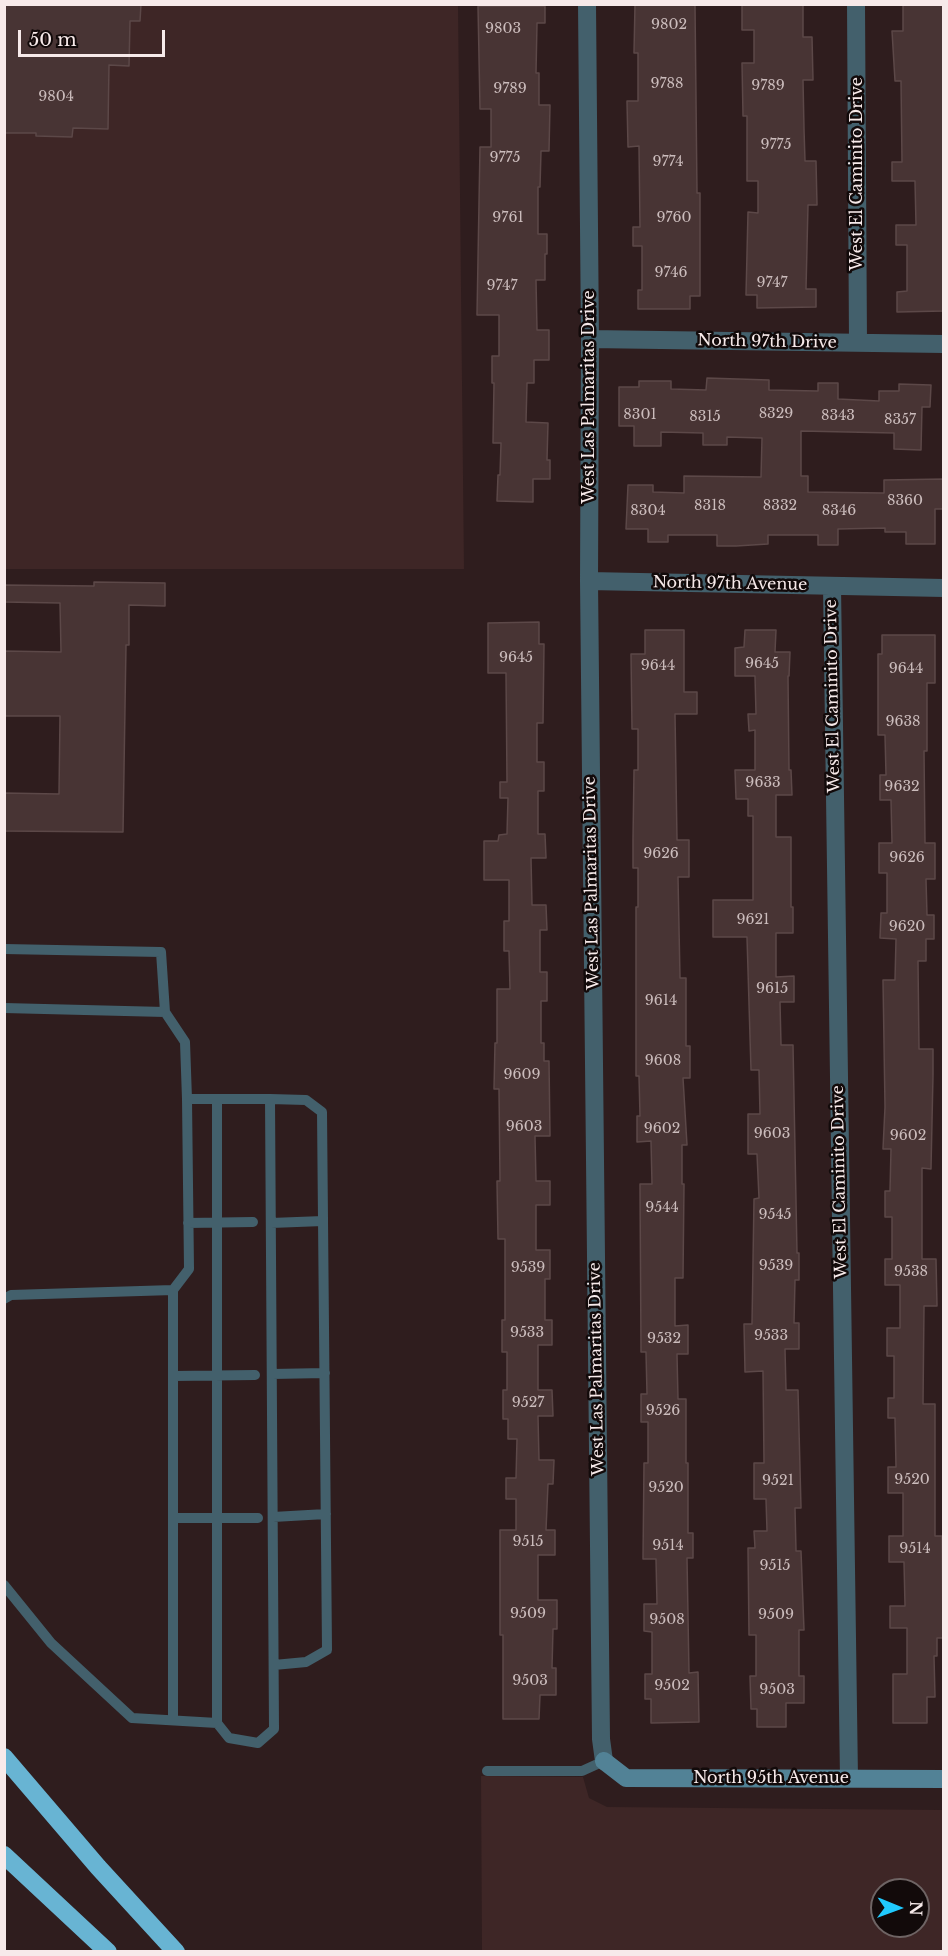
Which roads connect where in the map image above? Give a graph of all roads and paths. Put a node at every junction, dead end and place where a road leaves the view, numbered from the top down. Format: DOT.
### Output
graph roads {
  1 [pos="587,4"];
  2 [pos="856,4"];
  3 [pos="590,339"];
  4 [pos="858,343"];
  5 [pos="944,344"];
  6 [pos="589,581"];
  7 [pos="832,586"];
  8 [pos="944,588"];
  9 [pos="4,949"];
  10 [pos="4,1008"];
  11 [pos="165,1012"];
  12 [pos="187,1099"];
  13 [pos="217,1099"];
  14 [pos="270,1099"];
  15 [pos="323,1221"];
  16 [pos="217,1222"];
  17 [pos="254,1222"];
  18 [pos="188,1223"];
  19 [pos="270,1223"];
  20 [pos="173,1290"];
  21 [pos="4,1299"];
  22 [pos="325,1373"];
  23 [pos="272,1374"];
  24 [pos="217,1375"];
  25 [pos="174,1376"];
  26 [pos="255,1376"];
  27 [pos="326,1514"];
  28 [pos="273,1517"];
  29 [pos="174,1518"];
  30 [pos="217,1518"];
  31 [pos="258,1518"];
  32 [pos="4,1585"];
  33 [pos="274,1665"];
  34 [pos="173,1720"];
  35 [pos="217,1723"];
  36 [pos="4,1756"];
  37 [pos="604,1761"];
  38 [pos="487,1771"];
  39 [pos="849,1778"];
  40 [pos="944,1779"];
  41 [pos="4,1855"];
  42 [pos="108,1952"];
  43 [pos="176,1952"];
  1 -- 3 [label="street, West Las Palmaritas Drive"];
  2 -- 4 [label="street, West El Caminito Drive"];
  3 -- 4 [label="street, North 97th Drive"];
  3 -- 6 [label="street, West Las Palmaritas Drive"];
  4 -- 5 [label="street, North 97th Drive"];
  6 -- 7 [label="street, North 97th Avenue"];
  6 -- 37 [label="street, West Las Palmaritas Drive"];
  7 -- 8 [label="street, North 97th Avenue"];
  7 -- 39 [label="street, West El Caminito Drive"];
  9 -- 11 [label="lane"];
  10 -- 11 [label="lane"];
  11 -- 12 [label="lane"];
  12 -- 13 [label="lane"];
  12 -- 18 [label="lane"];
  13 -- 14 [label="lane"];
  13 -- 16 [label="lane"];
  14 -- 15 [label="lane"];
  14 -- 19 [label="lane"];
  15 -- 19 [label="lane"];
  15 -- 22 [label="lane"];
  16 -- 17 [label="lane"];
  16 -- 18 [label="lane"];
  16 -- 24 [label="lane"];
  18 -- 20 [label="lane"];
  19 -- 23 [label="lane"];
  20 -- 21 [label="lane"];
  20 -- 25 [label="lane"];
  22 -- 23 [label="lane"];
  22 -- 27 [label="lane"];
  23 -- 28 [label="lane"];
  24 -- 25 [label="lane"];
  24 -- 26 [label="lane"];
  24 -- 30 [label="lane"];
  25 -- 29 [label="lane"];
  27 -- 28 [label="lane"];
  27 -- 33 [label="lane"];
  28 -- 33 [label="lane"];
  29 -- 30 [label="lane"];
  29 -- 34 [label="lane"];
  30 -- 31 [label="lane"];
  30 -- 35 [label="lane"];
  32 -- 34 [label="lane"];
  33 -- 35 [label="lane"];
  34 -- 35 [label="lane"];
  36 -- 43 [label="highway"];
  37 -- 38 [label="lane"];
  37 -- 39 [label="street, North 95th Avenue"];
  39 -- 40 [label="street, North 95th Avenue"];
  41 -- 42 [label="highway"];
}
